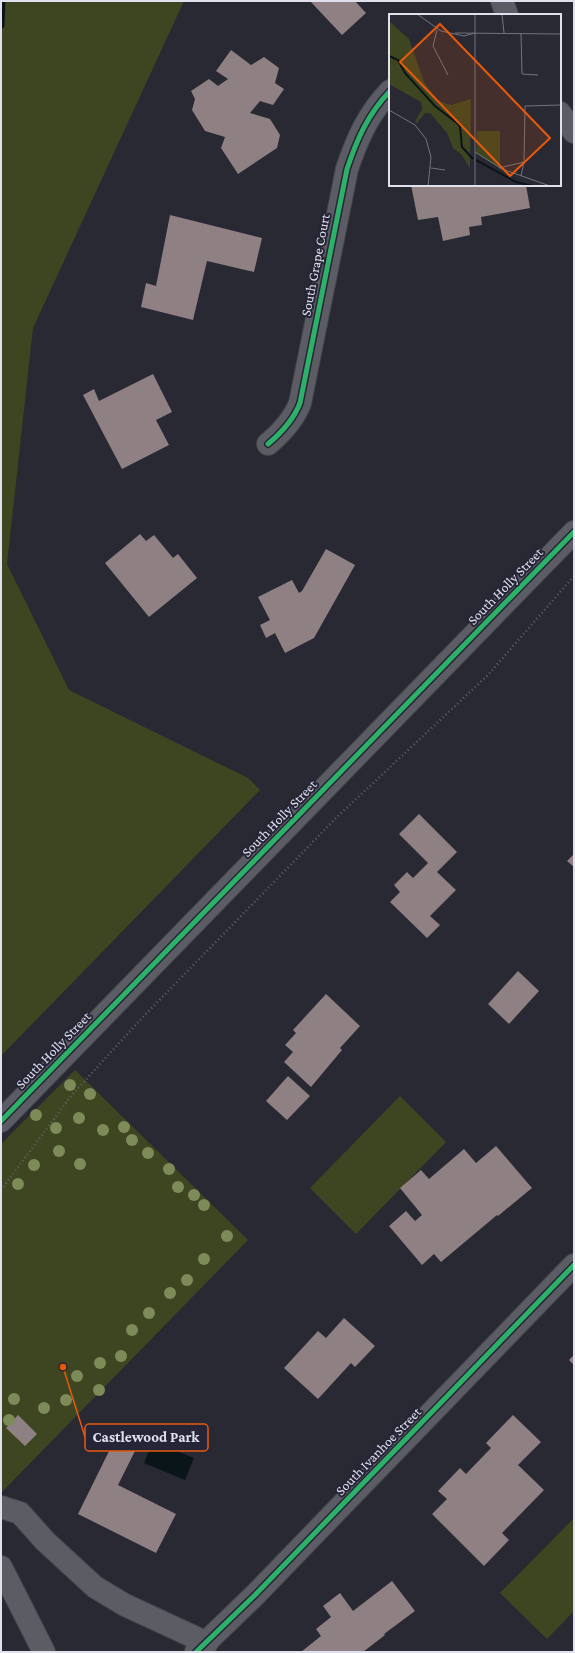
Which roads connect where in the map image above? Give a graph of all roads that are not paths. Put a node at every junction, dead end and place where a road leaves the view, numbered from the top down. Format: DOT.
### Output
graph roads {
  1 [pos="502,1"];
  2 [pos="507,14"];
  3 [pos="389,92"];
  4 [pos="561,114"];
  5 [pos="574,132"];
  6 [pos="268,444"];
  7 [pos="574,532"];
  8 [pos="1,1121"];
  9 [pos="574,1265"];
  10 [pos="1,1507"];
  11 [pos="1,1567"];
  12 [pos="202,1647"];
  13 [pos="44,1652"];
  1 -- 2 [label="street"];
  3 -- 6 [label="street, South Grape Court"];
  4 -- 5 [label="street"];
  7 -- 8 [label="street, South Holly Street"];
  9 -- 12 [label="street, South Ivanhoe Street"];
  10 -- 12 [label="street"];
  11 -- 13 [label="street"];
}
